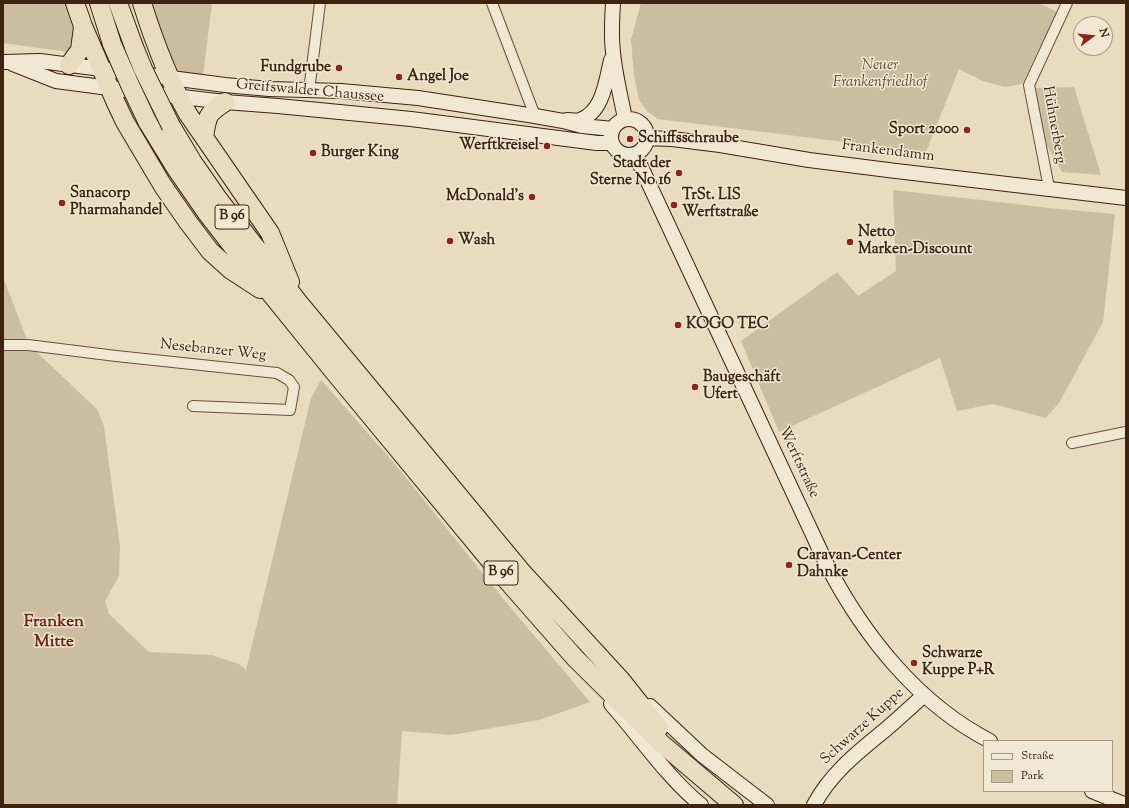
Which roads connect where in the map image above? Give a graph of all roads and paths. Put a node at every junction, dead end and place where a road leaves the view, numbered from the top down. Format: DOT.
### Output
graph roads {
  1 [pos="75,3"];
  2 [pos="99,3"];
  3 [pos="118,3"];
  4 [pos="142,3"];
  5 [pos="320,3"];
  6 [pos="492,3"];
  7 [pos="613,3"];
  8 [pos="1067,3"];
  9 [pos="83,26"];
  10 [pos="613,52"];
  11 [pos="6,62"];
  12 [pos="69,65"];
  13 [pos="101,69"];
  14 [pos="170,79"];
  15 [pos="109,88"];
  16 [pos="309,91"];
  17 [pos="179,97"];
  18 [pos="225,102"];
  19 [pos="535,116"];
  20 [pos="625,119"];
  21 [pos="564,121"];
  22 [pos="612,136"];
  23 [pos="204,137"];
  24 [pos="646,138"];
  25 [pos="635,154"];
  26 [pos="1049,188"];
  27 [pos="1126,198"];
  28 [pos="272,297"];
  29 [pos="299,303"];
  30 [pos="3,345"];
  31 [pos="193,406"];
  32 [pos="1126,432"];
  33 [pos="1072,443"];
  34 [pos="575,658"];
  35 [pos="621,680"];
  36 [pos="924,695"];
  37 [pos="988,740"];
  38 [pos="711,787"];
  39 [pos="1094,792"];
  40 [pos="701,805"];
  41 [pos="734,805"];
  42 [pos="767,805"];
  43 [pos="814,805"];
  44 [pos="1126,805"];
  1 -- 9 [label="highway"];
  2 -- 28 [label="highway, B 96, bridge"];
  3 -- 29 [label="highway, B 96, bridge"];
  4 -- 14 [label="highway"];
  5 -- 16 [label="street"];
  6 -- 19 [label="street"];
  7 -- 10 [label="main road"];
  8 -- 26 [label="street, Hühnerberg"];
  9 -- 12 [label="highway"];
  9 -- 13 [label="highway"];
  10 -- 20 [label="main road"];
  10 -- 21 [label="main road"];
  11 -- 12 [label="main road, Greifswalder Chaussee"];
  11 -- 15 [label="main road, Greifswalder Chaussee"];
  12 -- 13 [label="main road, Greifswalder Chaussee"];
  13 -- 14 [label="main road, Greifswalder Chaussee"];
  13 -- 15 [label="highway"];
  14 -- 16 [label="main road, Greifswalder Chaussee"];
  14 -- 17 [label="highway"];
  15 -- 17 [label="main road, Greifswalder Chaussee"];
  15 -- 28 [label="highway"];
  16 -- 19 [label="main road, Greifswalder Chaussee"];
  17 -- 18 [label="main road, Greifswalder Chaussee"];
  17 -- 23 [label="highway"];
  18 -- 22 [label="main road, Greifswalder Chaussee"];
  18 -- 23 [label="highway"];
  19 -- 21 [label="main road, Greifswalder Chaussee"];
  20 -- 22 [label="main road"];
  20 -- 24 [label="main road"];
  21 -- 22 [label="main road, Greifswalder Chaussee"];
  22 -- 25 [label="main road"];
  23 -- 29 [label="highway"];
  24 -- 25 [label="main road"];
  24 -- 26 [label="main road, Frankendamm"];
  25 -- 36 [label="main road, Werftstraße"];
  26 -- 27 [label="main road, Frankendamm"];
  28 -- 34 [label="highway, B 96"];
  29 -- 35 [label="highway, B 96"];
  30 -- 31 [label="street, Nesebanzer Weg"];
  32 -- 33 [label="street"];
  34 -- 38 [label="highway, B 96"];
  34 -- 40 [label="main road"];
  35 -- 38 [label="highway, B 96"];
  35 -- 42 [label="main road"];
  36 -- 37 [label="main road, Werftstraße"];
  36 -- 43 [label="main road, Schwarze Kuppe"];
  38 -- 41 [label="highway, B 96"];
  39 -- 44 [label="main road"];
}
